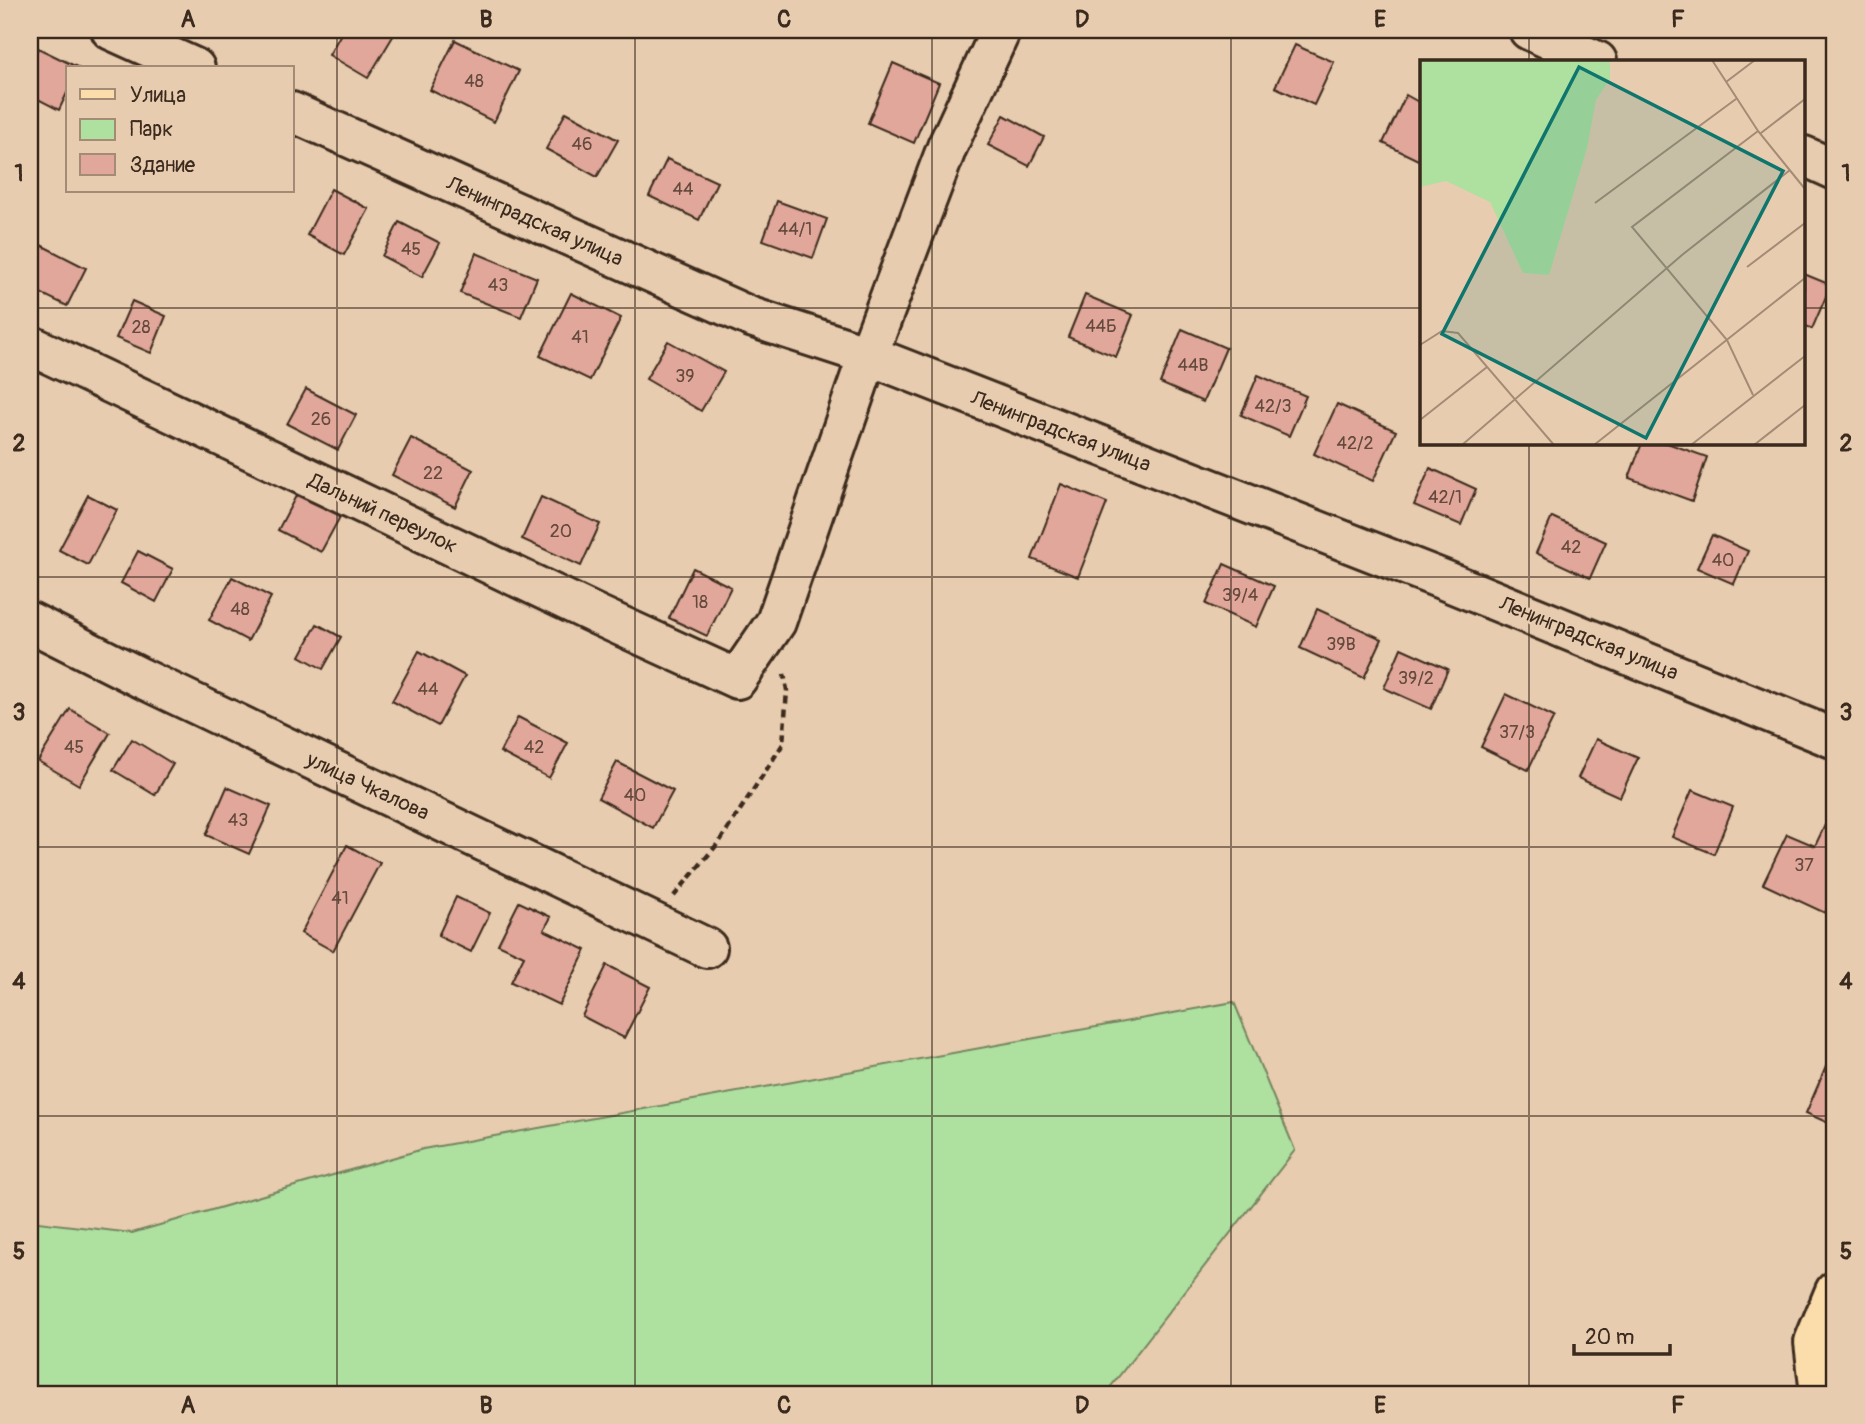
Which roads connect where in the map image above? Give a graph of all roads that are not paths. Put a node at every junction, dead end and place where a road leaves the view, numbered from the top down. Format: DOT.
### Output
graph roads {
  1 [pos="111,30"];
  2 [pos="1001,30"];
  3 [pos="1529,30"];
  4 [pos="1595,60"];
  5 [pos="191,66"];
  6 [pos="294,113"];
  7 [pos="1806,157"];
  8 [pos="1835,170"];
  9 [pos="30,345"];
  10 [pos="868,355"];
  11 [pos="30,622"];
  12 [pos="1835,739"];
  13 [pos="706,948"];
  14 [pos="1835,1291"];
  15 [pos="1820,1394"];
  1 -- 5 [label="street"];
  2 -- 10 [label="street"];
  3 -- 4 [label="street"];
  6 -- 10 [label="street, Ленинградская улица"];
  7 -- 8 [label="street"];
  9 -- 10 [label="street, Дальний переулок"];
  10 -- 12 [label="street, Ленинградская улица"];
  11 -- 13 [label="street, улица Чкалова"];
  14 -- 15 [label="main road"];
}
